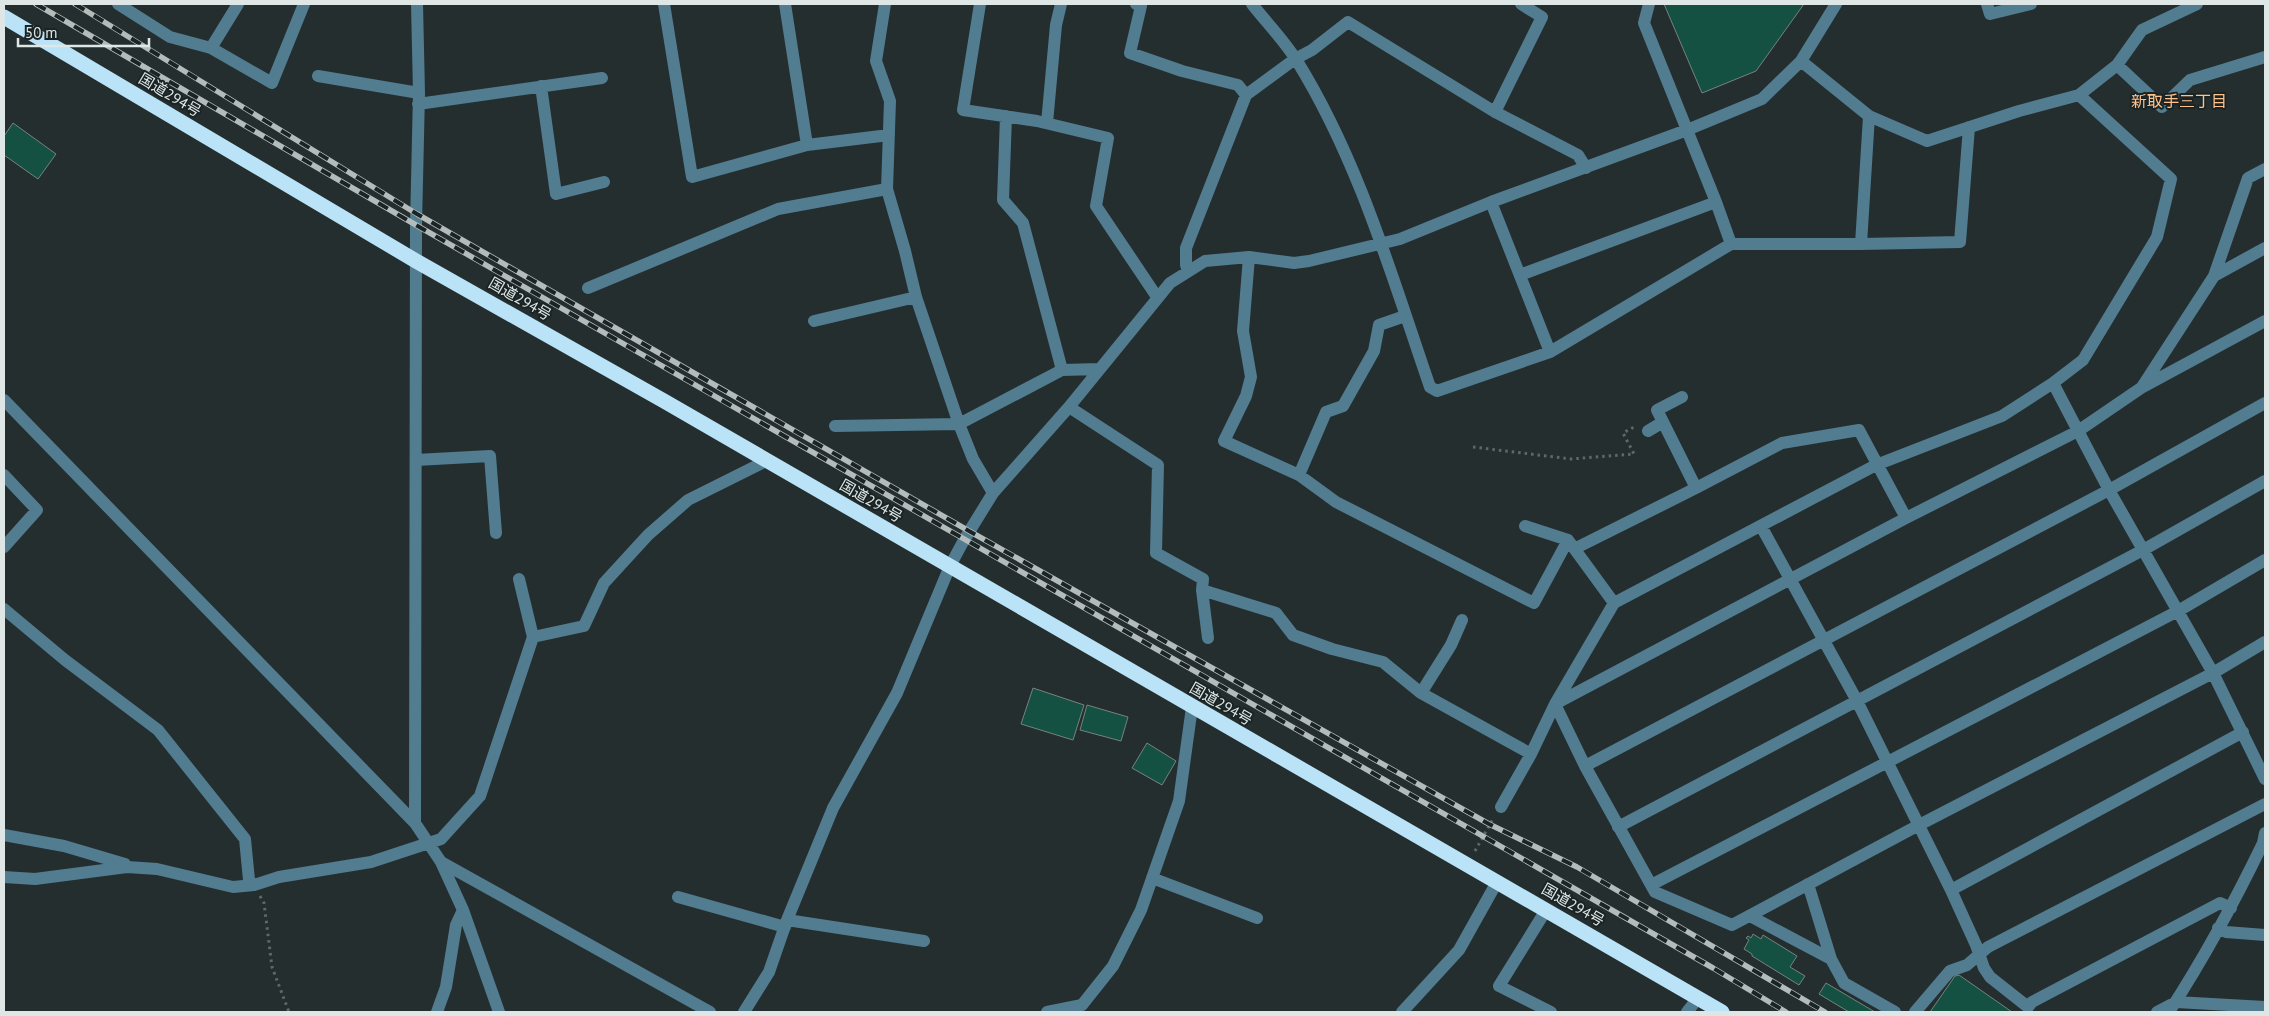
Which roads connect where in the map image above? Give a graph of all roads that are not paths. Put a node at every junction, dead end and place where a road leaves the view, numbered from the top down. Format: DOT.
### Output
graph roads {
  1 [pos="118,4"];
  2 [pos="238,4"];
  3 [pos="304,4"];
  4 [pos="417,4"];
  5 [pos="664,4"];
  6 [pos="785,4"];
  7 [pos="885,4"];
  8 [pos="980,4"];
  9 [pos="1061,4"];
  10 [pos="1136,4"];
  11 [pos="1252,4"];
  12 [pos="1521,4"];
  13 [pos="1649,4"];
  14 [pos="1836,4"];
  15 [pos="1987,4"];
  16 [pos="2031,4"];
  17 [pos="2197,4"];
  18 [pos="4,17"];
  19 [pos="211,48"];
  20 [pos="2265,57"];
  21 [pos="1295,59"];
  22 [pos="1801,61"];
  23 [pos="2118,65"];
  24 [pos="318,76"];
  25 [pos="602,78"];
  26 [pos="541,86"];
  27 [pos="1246,95"];
  28 [pos="2079,95"];
  29 [pos="418,99"];
  30 [pos="1495,112"];
  31 [pos="1006,116"];
  32 [pos="1869,116"];
  33 [pos="1047,123"];
  34 [pos="1969,127"];
  35 [pos="1687,130"];
  36 [pos="889,135"];
  37 [pos="807,145"];
  38 [pos="1586,168"];
  39 [pos="2265,169"];
  40 [pos="604,182"];
  41 [pos="887,189"];
  42 [pos="1491,202"];
  43 [pos="1716,202"];
  44 [pos="1381,243"];
  45 [pos="1731,244"];
  46 [pos="1861,244"];
  47 [pos="2265,248"];
  48 [pos="1249,257"];
  49 [pos="416,261"];
  50 [pos="1188,271"];
  51 [pos="1520,275"];
  52 [pos="2214,276"];
  53 [pos="588,288"];
  54 [pos="916,296"];
  55 [pos="1157,297"];
  56 [pos="1405,316"];
  57 [pos="814,321"];
  58 [pos="2265,321"];
  59 [pos="1550,352"];
  60 [pos="1099,369"];
  61 [pos="1062,370"];
  62 [pos="2053,383"];
  63 [pos="2141,388"];
  64 [pos="1682,397"];
  65 [pos="4,400"];
  66 [pos="2265,403"];
  67 [pos="1069,407"];
  68 [pos="1663,422"];
  69 [pos="959,424"];
  70 [pos="835,426"];
  71 [pos="1642,428"];
  72 [pos="2078,430"];
  73 [pos="416,460"];
  74 [pos="766,461"];
  75 [pos="1876,465"];
  76 [pos="1298,475"];
  77 [pos="4,476"];
  78 [pos="2265,481"];
  79 [pos="1696,488"];
  80 [pos="2109,490"];
  81 [pos="993,492"];
  82 [pos="1906,518"];
  83 [pos="1525,526"];
  84 [pos="1761,526"];
  85 [pos="496,533"];
  86 [pos="1572,544"];
  87 [pos="4,547"];
  88 [pos="2143,550"];
  89 [pos="2265,560"];
  90 [pos="950,566"];
  91 [pos="519,579"];
  92 [pos="1792,580"];
  93 [pos="1202,590"];
  94 [pos="1614,603"];
  95 [pos="4,609"];
  96 [pos="2178,611"];
  97 [pos="1462,620"];
  98 [pos="533,637"];
  99 [pos="1208,638"];
  100 [pos="1823,640"];
  101 [pos="2265,642"];
  102 [pos="2213,673"];
  103 [pos="1421,693"];
  104 [pos="1856,699"];
  105 [pos="1555,704"];
  106 [pos="1192,708"];
  107 [pos="2243,732"];
  108 [pos="1531,754"];
  109 [pos="1887,764"];
  110 [pos="1585,766"];
  111 [pos="2265,779"];
  112 [pos="2265,804"];
  113 [pos="1501,807"];
  114 [pos="415,823"];
  115 [pos="1919,825"];
  116 [pos="1618,827"];
  117 [pos="2265,833"];
  118 [pos="4,835"];
  119 [pos="428,844"];
  120 [pos="441,862"];
  121 [pos="136,867"];
  122 [pos="4,877"];
  123 [pos="1152,878"];
  124 [pos="1497,882"];
  125 [pos="1651,884"];
  126 [pos="1808,884"];
  127 [pos="254,885"];
  128 [pos="1951,890"];
  129 [pos="678,897"];
  130 [pos="2231,908"];
  131 [pos="464,910"];
  132 [pos="1546,910"];
  133 [pos="1750,916"];
  134 [pos="1257,918"];
  135 [pos="786,923"];
  136 [pos="2218,928"];
  137 [pos="2265,935"];
  138 [pos="924,941"];
  139 [pos="1979,954"];
  140 [pos="1831,959"];
  141 [pos="1698,998"];
  142 [pos="2173,1007"];
  143 [pos="2265,1007"];
  144 [pos="2031,1009"];
  145 [pos="437,1012"];
  146 [pos="499,1012"];
  147 [pos="710,1012"];
  148 [pos="744,1012"];
  149 [pos="1047,1012"];
  150 [pos="1402,1012"];
  151 [pos="1551,1012"];
  152 [pos="1687,1012"];
  153 [pos="1722,1012"];
  154 [pos="1895,1012"];
  155 [pos="1915,1012"];
  156 [pos="2157,1012"];
  1 -- 19 [label="street"];
  2 -- 19 [label="street"];
  3 -- 19 [label="street"];
  4 -- 29 [label="street"];
  5 -- 37 [label="street"];
  6 -- 37 [label="street"];
  7 -- 36 [label="street"];
  8 -- 31 [label="street"];
  9 -- 33 [label="street"];
  10 -- 27 [label="street"];
  11 -- 21 [label="street"];
  12 -- 30 [label="street"];
  13 -- 35 [label="street"];
  14 -- 22 [label="street"];
  15 -- 16 [label="street"];
  17 -- 23 [label="street"];
  18 -- 49 [label="highway, 国道294号"];
  20 -- 23 [label="street"];
  21 -- 27 [label="street"];
  21 -- 30 [label="street"];
  21 -- 44 [label="street"];
  22 -- 32 [label="street"];
  22 -- 35 [label="street"];
  23 -- 28 [label="street"];
  24 -- 29 [label="street"];
  25 -- 26 [label="street"];
  26 -- 29 [label="street"];
  26 -- 40 [label="street"];
  27 -- 50 [label="street"];
  28 -- 34 [label="street"];
  28 -- 62 [label="street"];
  29 -- 49 [label="street"];
  30 -- 38 [label="street"];
  31 -- 33 [label="street"];
  31 -- 61 [label="street"];
  32 -- 34 [label="street"];
  32 -- 46 [label="street"];
  33 -- 55 [label="street"];
  34 -- 46 [label="street"];
  35 -- 38 [label="street"];
  35 -- 43 [label="street"];
  36 -- 37 [label="street"];
  36 -- 41 [label="street"];
  38 -- 42 [label="street"];
  39 -- 52 [label="street"];
  41 -- 53 [label="street"];
  41 -- 54 [label="street"];
  42 -- 44 [label="street"];
  42 -- 51 [label="street"];
  43 -- 45 [label="street"];
  43 -- 51 [label="street"];
  44 -- 48 [label="street"];
  44 -- 56 [label="street"];
  45 -- 46 [label="street"];
  45 -- 59 [label="street"];
  47 -- 52 [label="street"];
  48 -- 50 [label="street"];
  48 -- 76 [label="street"];
  49 -- 73 [label="street"];
  49 -- 74 [label="highway, 国道294号"];
  50 -- 55 [label="street"];
  51 -- 59 [label="street"];
  52 -- 63 [label="street"];
  54 -- 57 [label="street"];
  54 -- 69 [label="street"];
  55 -- 60 [label="street"];
  56 -- 59 [label="street"];
  56 -- 76 [label="street"];
  58 -- 63 [label="street"];
  60 -- 61 [label="street"];
  60 -- 67 [label="street"];
  61 -- 69 [label="street"];
  62 -- 72 [label="street"];
  62 -- 75 [label="street"];
  63 -- 72 [label="street"];
  64 -- 68 [label="street"];
  65 -- 114 [label="street"];
  66 -- 80 [label="street"];
  67 -- 81 [label="street"];
  67 -- 93 [label="street"];
  68 -- 71 [label="street"];
  68 -- 79 [label="street"];
  69 -- 70 [label="street"];
  69 -- 81 [label="street"];
  72 -- 80 [label="street"];
  72 -- 82 [label="street"];
  73 -- 85 [label="street"];
  73 -- 114 [label="street"];
  74 -- 90 [label="highway, 国道294号"];
  74 -- 98 [label="street"];
  75 -- 79 [label="street"];
  75 -- 82 [label="street"];
  75 -- 84 [label="street"];
  76 -- 86 [label="street"];
  77 -- 87 [label="street"];
  78 -- 88 [label="street"];
  79 -- 86 [label="street"];
  80 -- 88 [label="street"];
  80 -- 100 [label="street"];
  81 -- 90 [label="street"];
  82 -- 92 [label="street"];
  83 -- 86 [label="street"];
  84 -- 92 [label="street"];
  84 -- 94 [label="street"];
  86 -- 94 [label="street"];
  88 -- 96 [label="street"];
  88 -- 104 [label="street"];
  89 -- 96 [label="street"];
  90 -- 106 [label="highway, 国道294号"];
  90 -- 135 [label="street"];
  91 -- 98 [label="street"];
  92 -- 100 [label="street"];
  92 -- 105 [label="street"];
  93 -- 99 [label="street"];
  93 -- 103 [label="street"];
  94 -- 105 [label="street"];
  95 -- 127 [label="street"];
  96 -- 102 [label="street"];
  96 -- 109 [label="street"];
  97 -- 103 [label="street"];
  98 -- 119 [label="street"];
  100 -- 104 [label="street"];
  100 -- 110 [label="street"];
  101 -- 102 [label="street"];
  102 -- 107 [label="street"];
  102 -- 115 [label="street"];
  103 -- 108 [label="street"];
  104 -- 109 [label="street"];
  104 -- 116 [label="street"];
  105 -- 108 [label="street"];
  105 -- 110 [label="street"];
  106 -- 123 [label="street"];
  106 -- 124 [label="highway, 国道294号"];
  107 -- 111 [label="street"];
  107 -- 128 [label="street"];
  108 -- 113 [label="street"];
  109 -- 115 [label="street"];
  109 -- 125 [label="street"];
  110 -- 116 [label="street"];
  112 -- 139 [label="street"];
  114 -- 119 [label="street"];
  115 -- 126 [label="street"];
  115 -- 128 [label="street"];
  116 -- 125 [label="street"];
  117 -- 130 [label="street"];
  118 -- 121 [label="street"];
  119 -- 120 [label="street"];
  119 -- 127 [label="street"];
  120 -- 131 [label="street"];
  120 -- 147 [label="street"];
  121 -- 122 [label="street"];
  121 -- 127 [label="street"];
  123 -- 134 [label="street"];
  123 -- 149 [label="street"];
  124 -- 132 [label="highway, 国道294号"];
  124 -- 150 [label="street"];
  125 -- 133 [label="street"];
  126 -- 133 [label="street"];
  126 -- 140 [label="street"];
  128 -- 139 [label="street"];
  129 -- 135 [label="street"];
  130 -- 136 [label="street"];
  130 -- 144 [label="street"];
  131 -- 145 [label="street"];
  131 -- 146 [label="street"];
  132 -- 141 [label="highway, 国道294号"];
  132 -- 151 [label="street"];
  133 -- 140 [label="street"];
  135 -- 138 [label="street"];
  135 -- 148 [label="street"];
  136 -- 137 [label="street"];
  136 -- 142 [label="street"];
  139 -- 144 [label="street"];
  139 -- 155 [label="street"];
  140 -- 154 [label="street"];
  141 -- 152 [label="street"];
  141 -- 153 [label="highway, 国道294号"];
  142 -- 143 [label="street"];
  142 -- 156 [label="street"];
}
